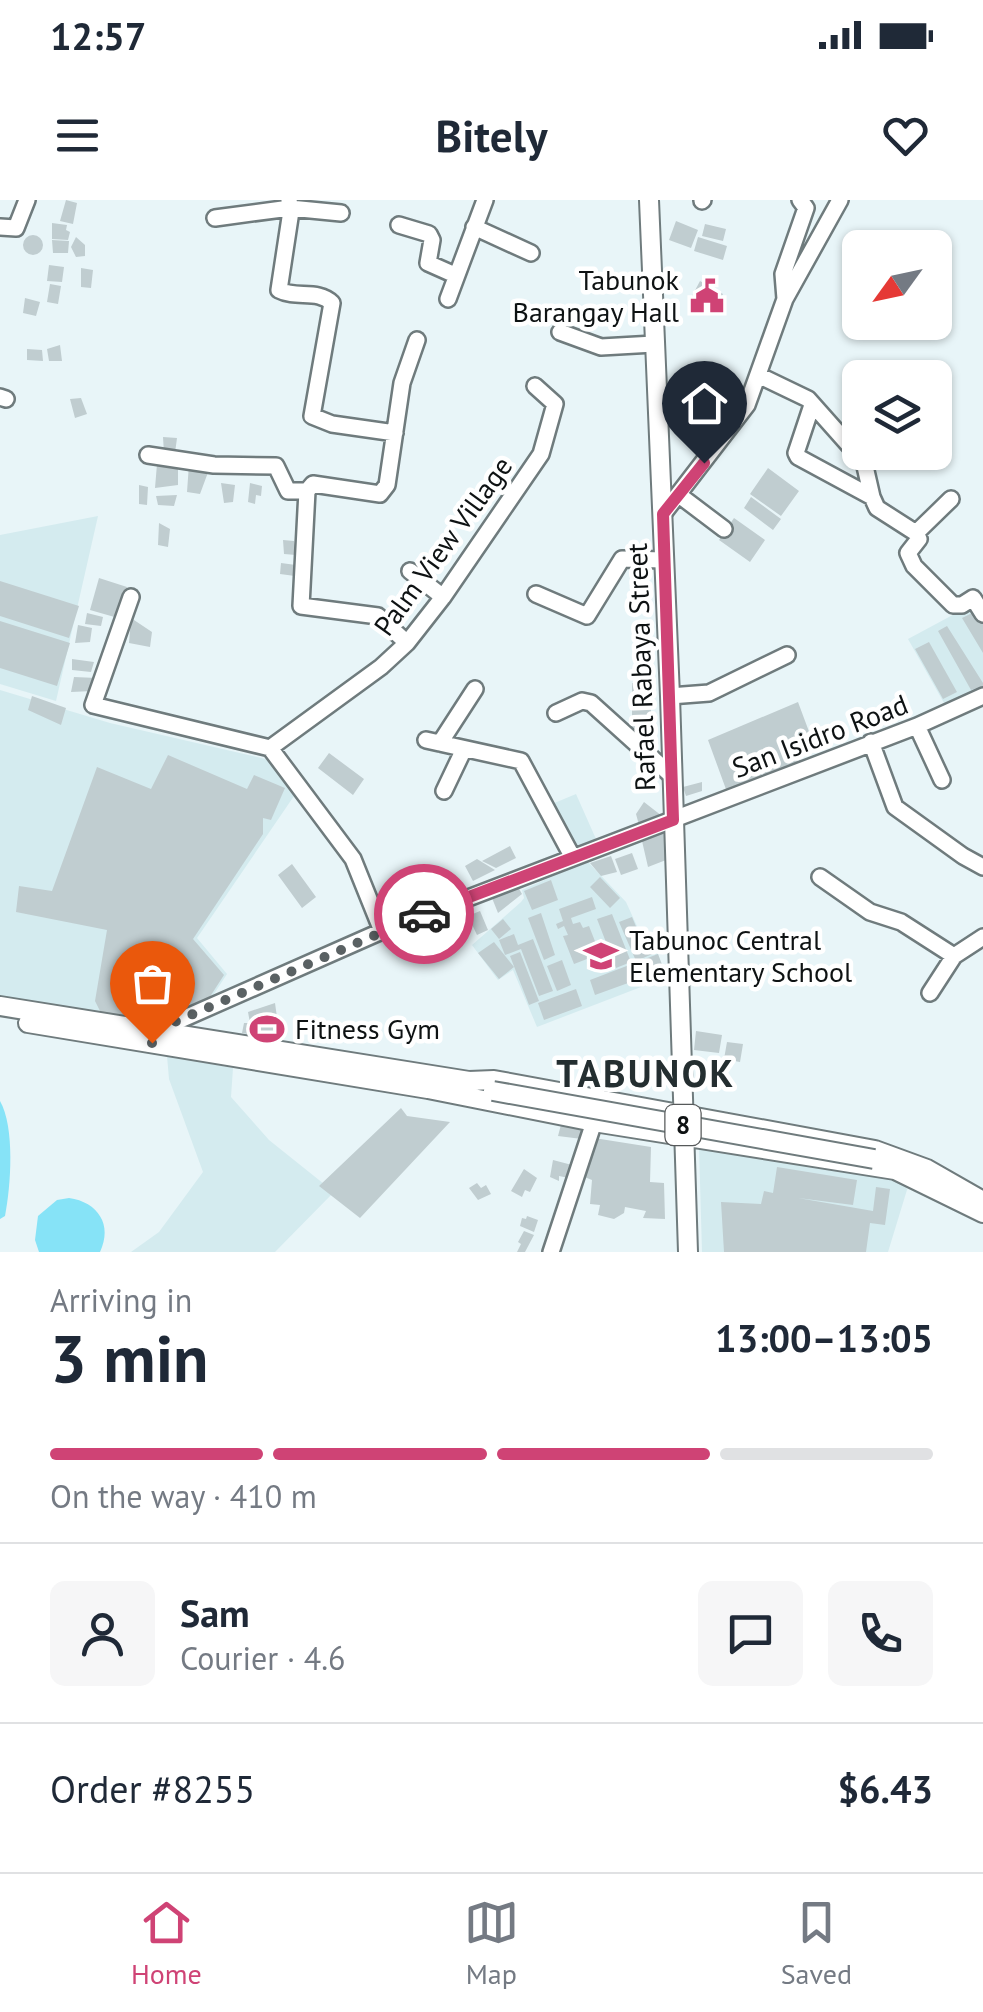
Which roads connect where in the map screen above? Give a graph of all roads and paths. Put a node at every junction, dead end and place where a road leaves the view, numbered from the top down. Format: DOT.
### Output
graph roads {
  1 [pos="27,200"];
  2 [pos="485,200"];
  3 [pos="649,200"];
  4 [pos="800,200"];
  5 [pos="840,200"];
  6 [pos="290,204"];
  7 [pos="341,213"];
  8 [pos="215,218"];
  9 [pos="782,218"];
  10 [pos="398,225"];
  11 [pos="801,225"];
  12 [pos="0,227"];
  13 [pos="474,227"];
  14 [pos="531,253"];
  15 [pos="455,275"];
  16 [pos="448,299"];
  17 [pos="786,299"];
  18 [pos="560,332"];
  19 [pos="418,340"];
  20 [pos="654,344"];
  21 [pos="758,375"];
  22 [pos="535,386"];
  23 [pos="812,405"];
  24 [pos="842,432"];
  25 [pos="395,433"];
  26 [pos="148,455"];
  27 [pos="866,470"];
  28 [pos="306,490"];
  29 [pos="679,495"];
  30 [pos="872,497"];
  31 [pos="951,499"];
  32 [pos="663,514"];
  33 [pos="724,529"];
  34 [pos="916,533"];
  35 [pos="664,560"];
  36 [pos="410,571"];
  37 [pos="536,594"];
  38 [pos="978,595"];
  39 [pos="132,597"];
  40 [pos="443,597"];
  41 [pos="983,614"];
  42 [pos="407,643"];
  43 [pos="787,656"];
  44 [pos="475,689"];
  45 [pos="670,696"];
  46 [pos="983,696"];
  47 [pos="556,713"];
  48 [pos="918,726"];
  49 [pos="871,742"];
  50 [pos="270,748"];
  51 [pos="464,748"];
  52 [pos="672,776"];
  53 [pos="942,780"];
  54 [pos="444,792"];
  55 [pos="673,820"];
  56 [pos="572,856"];
  57 [pos="983,867"];
  58 [pos="820,877"];
  59 [pos="382,930"];
  60 [pos="983,937"];
  61 [pos="954,956"];
  62 [pos="930,993"];
  63 [pos="0,1006"];
  64 [pos="0,1018"];
  65 [pos="153,1037"];
  66 [pos="468,1088"];
  67 [pos="681,1113"];
  68 [pos="594,1122"];
  69 [pos="682,1135"];
  70 [pos="897,1164"];
  71 [pos="983,1201"];
  72 [pos="983,1214"];
  73 [pos="551,1252"];
  74 [pos="688,1252"];
  1 -- 12 [label="street"];
  2 -- 13 [label="street"];
  3 -- 20 [label="main road, Rafael Rabaya Street"];
  4 -- 11 [label="street"];
  5 -- 17 [label="street"];
  6 -- 7 [label="street"];
  6 -- 8 [label="street"];
  6 -- 25 [label="street"];
  9 -- 11 [label="street"];
  10 -- 15 [label="street"];
  11 -- 17 [label="street"];
  13 -- 14 [label="street"];
  13 -- 15 [label="street"];
  15 -- 16 [label="street"];
  17 -- 21 [label="street"];
  18 -- 20 [label="street"];
  19 -- 25 [label="street"];
  20 -- 32 [label="main road, Rafael Rabaya Street"];
  21 -- 23 [label="street"];
  21 -- 29 [label="street"];
  22 -- 40 [label="street, Palm View Village"];
  23 -- 24 [label="street"];
  23 -- 30 [label="street"];
  25 -- 28 [label="street"];
  26 -- 28 [label="street"];
  27 -- 30 [label="street"];
  28 -- 42 [label="street"];
  29 -- 32 [label="street"];
  29 -- 33 [label="street"];
  30 -- 34 [label="street"];
  31 -- 34 [label="street"];
  32 -- 35 [label="main road, Rafael Rabaya Street"];
  34 -- 38 [label="street"];
  35 -- 37 [label="street"];
  35 -- 45 [label="main road, Rafael Rabaya Street"];
  36 -- 40 [label="street"];
  38 -- 41 [label="street"];
  39 -- 50 [label="street"];
  40 -- 42 [label="street, Palm View Village"];
  42 -- 50 [label="street, Palm View Village"];
  43 -- 45 [label="street"];
  44 -- 51 [label="street"];
  45 -- 52 [label="main road, Rafael Rabaya Street"];
  46 -- 48 [label="street, San Isidro Road"];
  47 -- 52 [label="street"];
  48 -- 49 [label="street, San Isidro Road"];
  48 -- 53 [label="street"];
  49 -- 55 [label="street, San Isidro Road"];
  49 -- 57 [label="street"];
  50 -- 59 [label="street"];
  51 -- 54 [label="street"];
  51 -- 56 [label="street"];
  52 -- 55 [label="main road, Rafael Rabaya Street"];
  55 -- 56 [label="street, San Isidro Road"];
  55 -- 67 [label="main road, Rafael Rabaya Street"];
  56 -- 59 [label="street, San Isidro Road"];
  58 -- 61 [label="street"];
  59 -- 65 [label="street, San Isidro Road"];
  60 -- 61 [label="street"];
  61 -- 62 [label="street"];
  63 -- 65 [label="main road, 8"];
  64 -- 65 [label="main road, 8"];
  65 -- 66 [label="main road, 8"];
  66 -- 67 [label="main road"];
  66 -- 68 [label="main road"];
  66 -- 70 [label="main road, 8, bridge"];
  67 -- 69 [label="main road, Rafael Rabaya Street"];
  67 -- 70 [label="main road"];
  68 -- 69 [label="main road"];
  68 -- 73 [label="street"];
  69 -- 70 [label="main road"];
  69 -- 74 [label="main road, Rafael Rabaya Street"];
  70 -- 71 [label="main road, 8"];
  70 -- 72 [label="main road, 8"];
}
